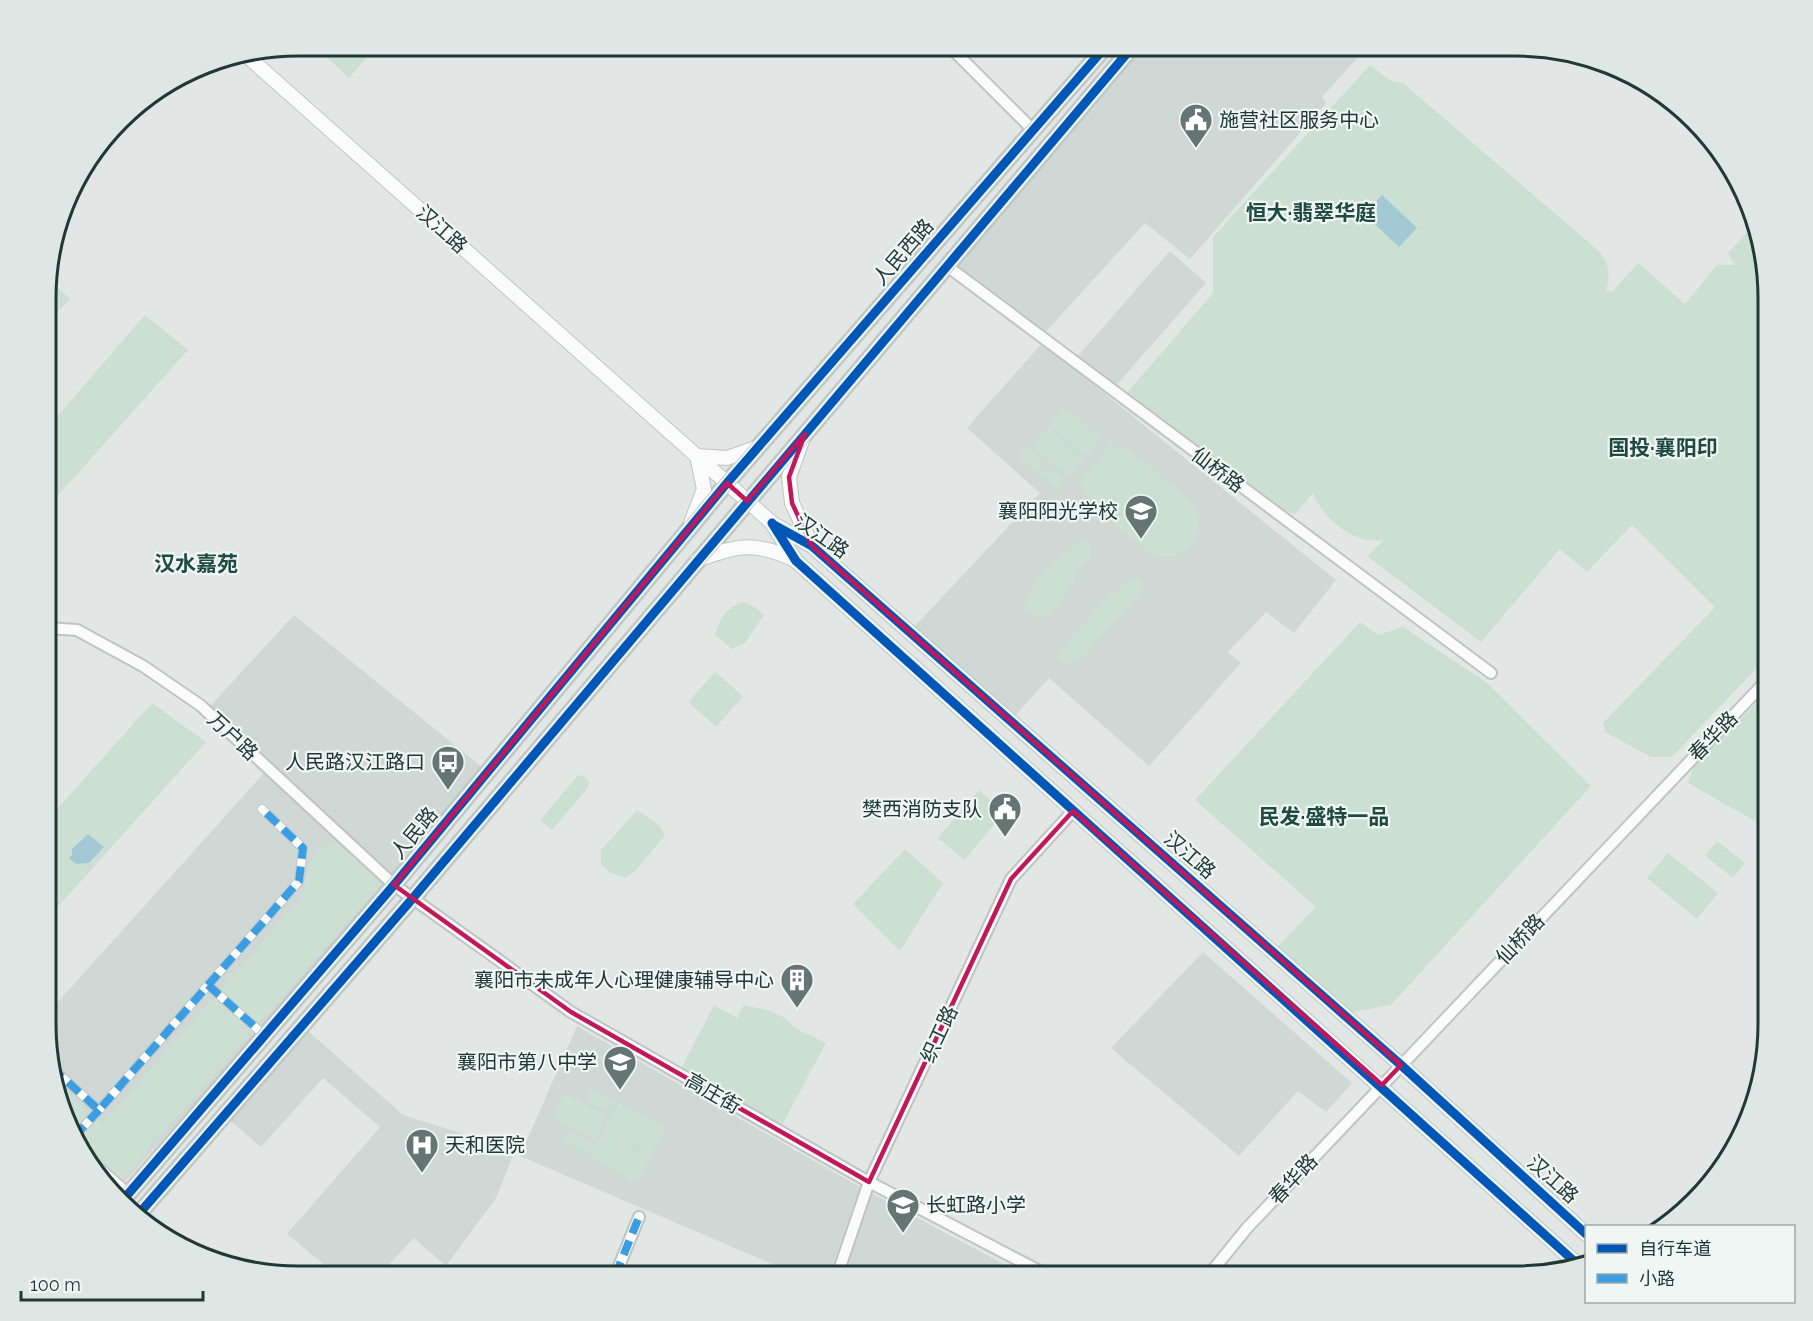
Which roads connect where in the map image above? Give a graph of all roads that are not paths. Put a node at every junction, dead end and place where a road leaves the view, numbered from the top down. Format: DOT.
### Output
graph roads {
  1 [pos="959,56"];
  2 [pos="1097,56"];
  3 [pos="1125,56"];
  4 [pos="251,60"];
  5 [pos="1033,130"];
  6 [pos="947,266"];
  7 [pos="805,434"];
  8 [pos="758,447"];
  9 [pos="697,456"];
  10 [pos="727,483"];
  11 [pos="747,501"];
  12 [pos="772,523"];
  13 [pos="689,529"];
  14 [pos="812,546"];
  15 [pos="697,560"];
  16 [pos="796,561"];
  17 [pos="56,629"];
  18 [pos="1491,673"];
  19 [pos="1758,689"];
  20 [pos="1658,793"];
  21 [pos="262,809"];
  22 [pos="1073,811"];
  23 [pos="394,885"];
  24 [pos="413,898"];
  25 [pos="208,985"];
  26 [pos="264,1035"];
  27 [pos="1401,1065"];
  28 [pos="61,1076"];
  29 [pos="1382,1085"];
  30 [pos="99,1110"];
  31 [pos="80,1131"];
  32 [pos="869,1182"];
  33 [pos="126,1195"];
  34 [pos="143,1209"];
  35 [pos="639,1217"];
  36 [pos="1585,1232"];
  37 [pos="1571,1259"];
  38 [pos="619,1266"];
  39 [pos="840,1266"];
  40 [pos="1029,1266"];
  41 [pos="1216,1266"];
  1 -- 5 [label="street"];
  2 -- 5 [label="main road, 人民西路"];
  3 -- 6 [label="main road"];
  4 -- 9 [label="main road, 汉江路"];
  5 -- 8 [label="main road, 人民西路"];
  6 -- 7 [label="main road"];
  6 -- 18 [label="street, 仙桥路"];
  7 -- 11 [label="main road"];
  7 -- 14 [label="main road"];
  8 -- 9 [label="main road"];
  8 -- 10 [label="main road, 人民西路"];
  9 -- 10 [label="main road, 汉江路"];
  9 -- 13 [label="main road"];
  10 -- 11 [label="main road, 汉江路"];
  10 -- 13 [label="main road, 人民路"];
  11 -- 12 [label="main road, 汉江路"];
  11 -- 15 [label="main road, 人民路"];
  12 -- 14 [label="main road, 汉江路"];
  12 -- 16 [label="main road, 汉江路"];
  13 -- 23 [label="main road, 人民路"];
  14 -- 27 [label="main road, 汉江路"];
  15 -- 16 [label="main road"];
  15 -- 24 [label="main road, 人民路"];
  16 -- 22 [label="main road, 汉江路"];
  17 -- 23 [label="street, 万户路"];
  19 -- 20 [label="street, 春华路"];
  20 -- 27 [label="street, 仙桥路"];
  21 -- 25 [label="street"];
  22 -- 29 [label="main road, 汉江路"];
  22 -- 32 [label="street, 织工路"];
  23 -- 24 [label="street, 高庄街"];
  23 -- 26 [label="main road, 人民路"];
  24 -- 32 [label="street, 高庄街"];
  24 -- 34 [label="main road, 人民路"];
  25 -- 26 [label="street"];
  25 -- 30 [label="street"];
  26 -- 33 [label="main road, 人民路"];
  27 -- 29 [label="street, 仙桥路"];
  27 -- 36 [label="main road, 汉江路"];
  28 -- 30 [label="street"];
  29 -- 37 [label="main road, 汉江路"];
  29 -- 41 [label="street, 春华路"];
  30 -- 31 [label="street"];
  32 -- 39 [label="street, 织工路"];
  32 -- 40 [label="street, 高庄街"];
  35 -- 38 [label="street"];
}
